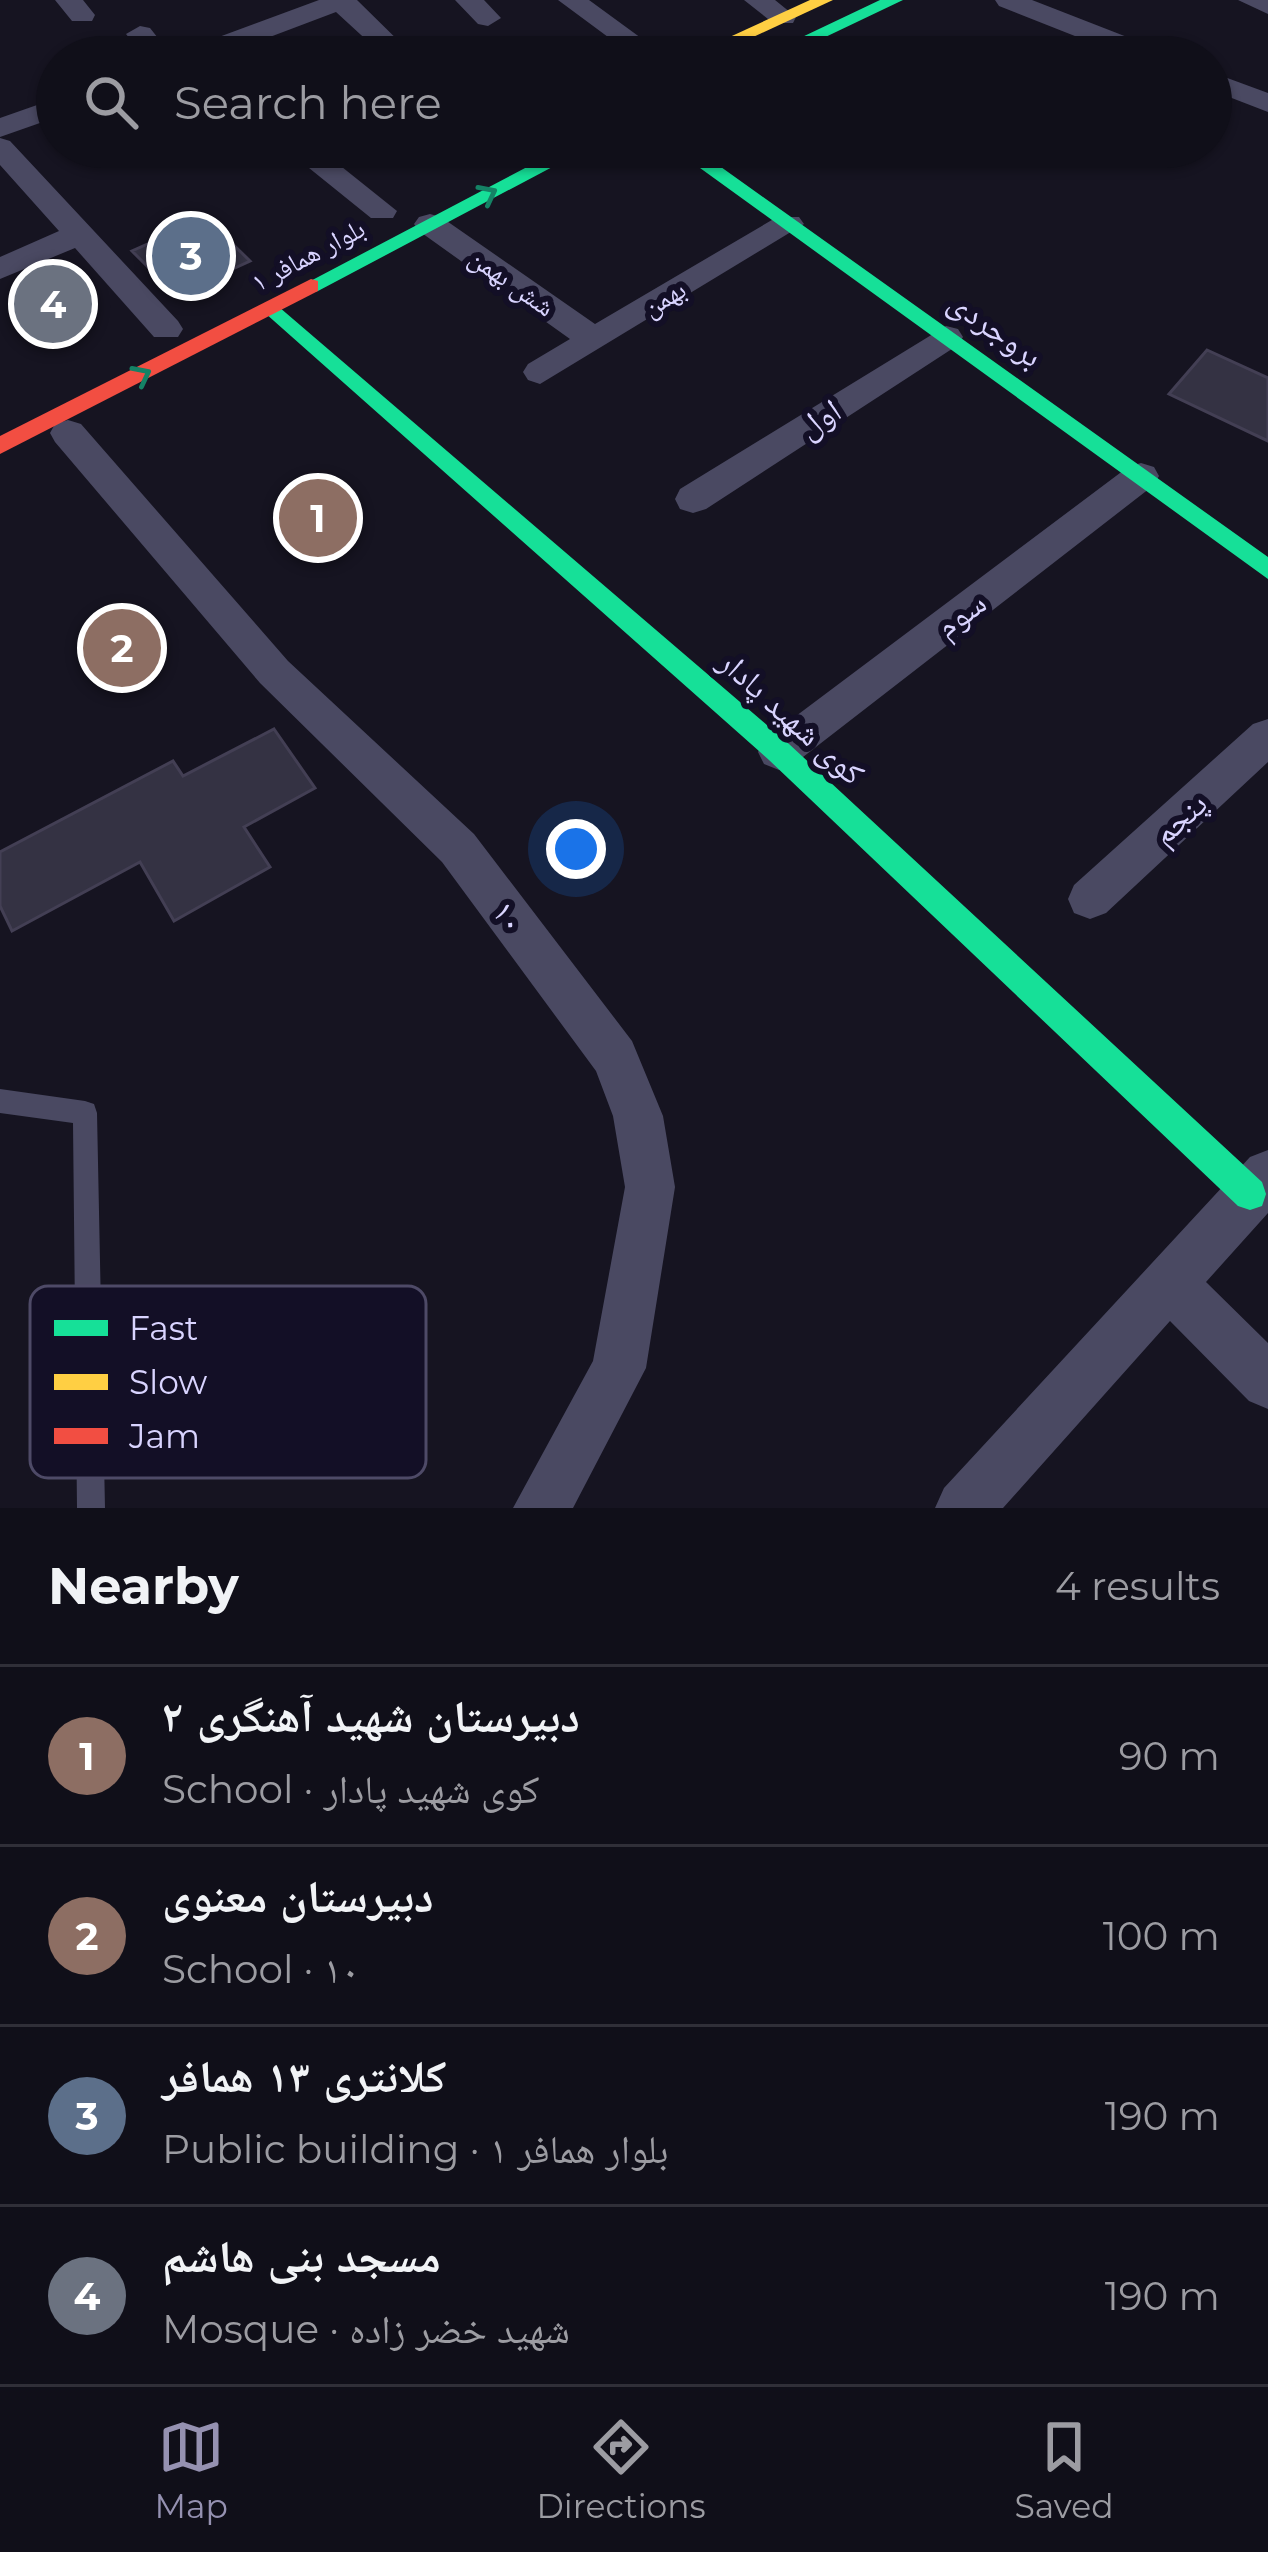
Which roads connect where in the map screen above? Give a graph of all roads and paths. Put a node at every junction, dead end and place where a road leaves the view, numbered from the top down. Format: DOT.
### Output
graph roads {
  1 [pos="571,0"];
  2 [pos="757,0"];
  3 [pos="824,0"];
  4 [pos="894,0"];
  5 [pos="1008,0"];
  6 [pos="1251,0"];
  7 [pos="342,1"];
  8 [pos="1268,6"];
  9 [pos="297,8"];
  10 [pos="783,17"];
  11 [pos="261,36"];
  12 [pos="379,36"];
  13 [pos="623,36"];
  14 [pos="741,36"];
  15 [pos="815,36"];
  16 [pos="1100,36"];
  17 [pos="1232,88"];
  18 [pos="1268,103"];
  19 [pos="36,121"];
  20 [pos="1,145"];
  21 [pos="326,168"];
  22 [pos="539,168"];
  23 [pos="710,168"];
  24 [pos="382,211"];
  25 [pos="430,224"];
  26 [pos="788,224"];
  27 [pos="80,234"];
  28 [pos="0,269"];
  29 [pos="272,308"];
  30 [pos="166,328"];
  31 [pos="946,337"];
  32 [pos="594,340"];
  33 [pos="540,372"];
  34 [pos="82,416"];
  35 [pos="0,446"];
  36 [pos="0,467"];
  37 [pos="1141,476"];
  38 [pos="693,500"];
  39 [pos="1268,570"];
  40 [pos="1268,736"];
  41 [pos="779,752"];
  42 [pos="1090,899"];
  43 [pos="0,1101"];
  44 [pos="1259,1185"];
  45 [pos="1170,1283"];
  46 [pos="88,1286"];
  47 [pos="1268,1382"];
  48 [pos="91,1478"];
  49 [pos="92,1508"];
  50 [pos="542,1508"];
  51 [pos="964,1508"];
  1 -- 13 [label="street"];
  2 -- 10 [label="street"];
  3 -- 10 [label="street"];
  4 -- 15 [label="street"];
  5 -- 16 [label="street"];
  6 -- 8 [label="street"];
  7 -- 9 [label="street"];
  7 -- 12 [label="street"];
  9 -- 11 [label="street"];
  10 -- 14 [label="street"];
  17 -- 18 [label="street"];
  19 -- 20 [label="street"];
  20 -- 27 [label="street"];
  21 -- 24 [label="street"];
  25 -- 22 [label="street, بلوار همافر ۱, one-way"];
  23 -- 26 [label="street, بروجردی"];
  25 -- 29 [label="street, بلوار همافر ۱"];
  25 -- 32 [label="street, شش بهمن"];
  26 -- 31 [label="street, بروجردی"];
  26 -- 32 [label="street, بهمن"];
  27 -- 28 [label="street"];
  27 -- 30 [label="street"];
  34 -- 29 [label="street, بلوار همافر ۱, one-way"];
  29 -- 41 [label="street, کوی شهید پادار"];
  31 -- 37 [label="street, بروجردی"];
  31 -- 38 [label="street, اول"];
  32 -- 33 [label="street, بهمن"];
  34 -- 35 [label="street, بلوار همافر ۱"];
  34 -- 36 [label="street"];
  34 -- 50 [label="street, ۱۰"];
  37 -- 39 [label="street, بروجردی"];
  37 -- 41 [label="street, سوم"];
  40 -- 42 [label="street, پنجم"];
  41 -- 44 [label="street, کوی شهید پادار"];
  43 -- 46 [label="lane"];
  44 -- 45 [label="street"];
  45 -- 47 [label="street"];
  45 -- 51 [label="street"];
  48 -- 49 [label="lane"];
}
